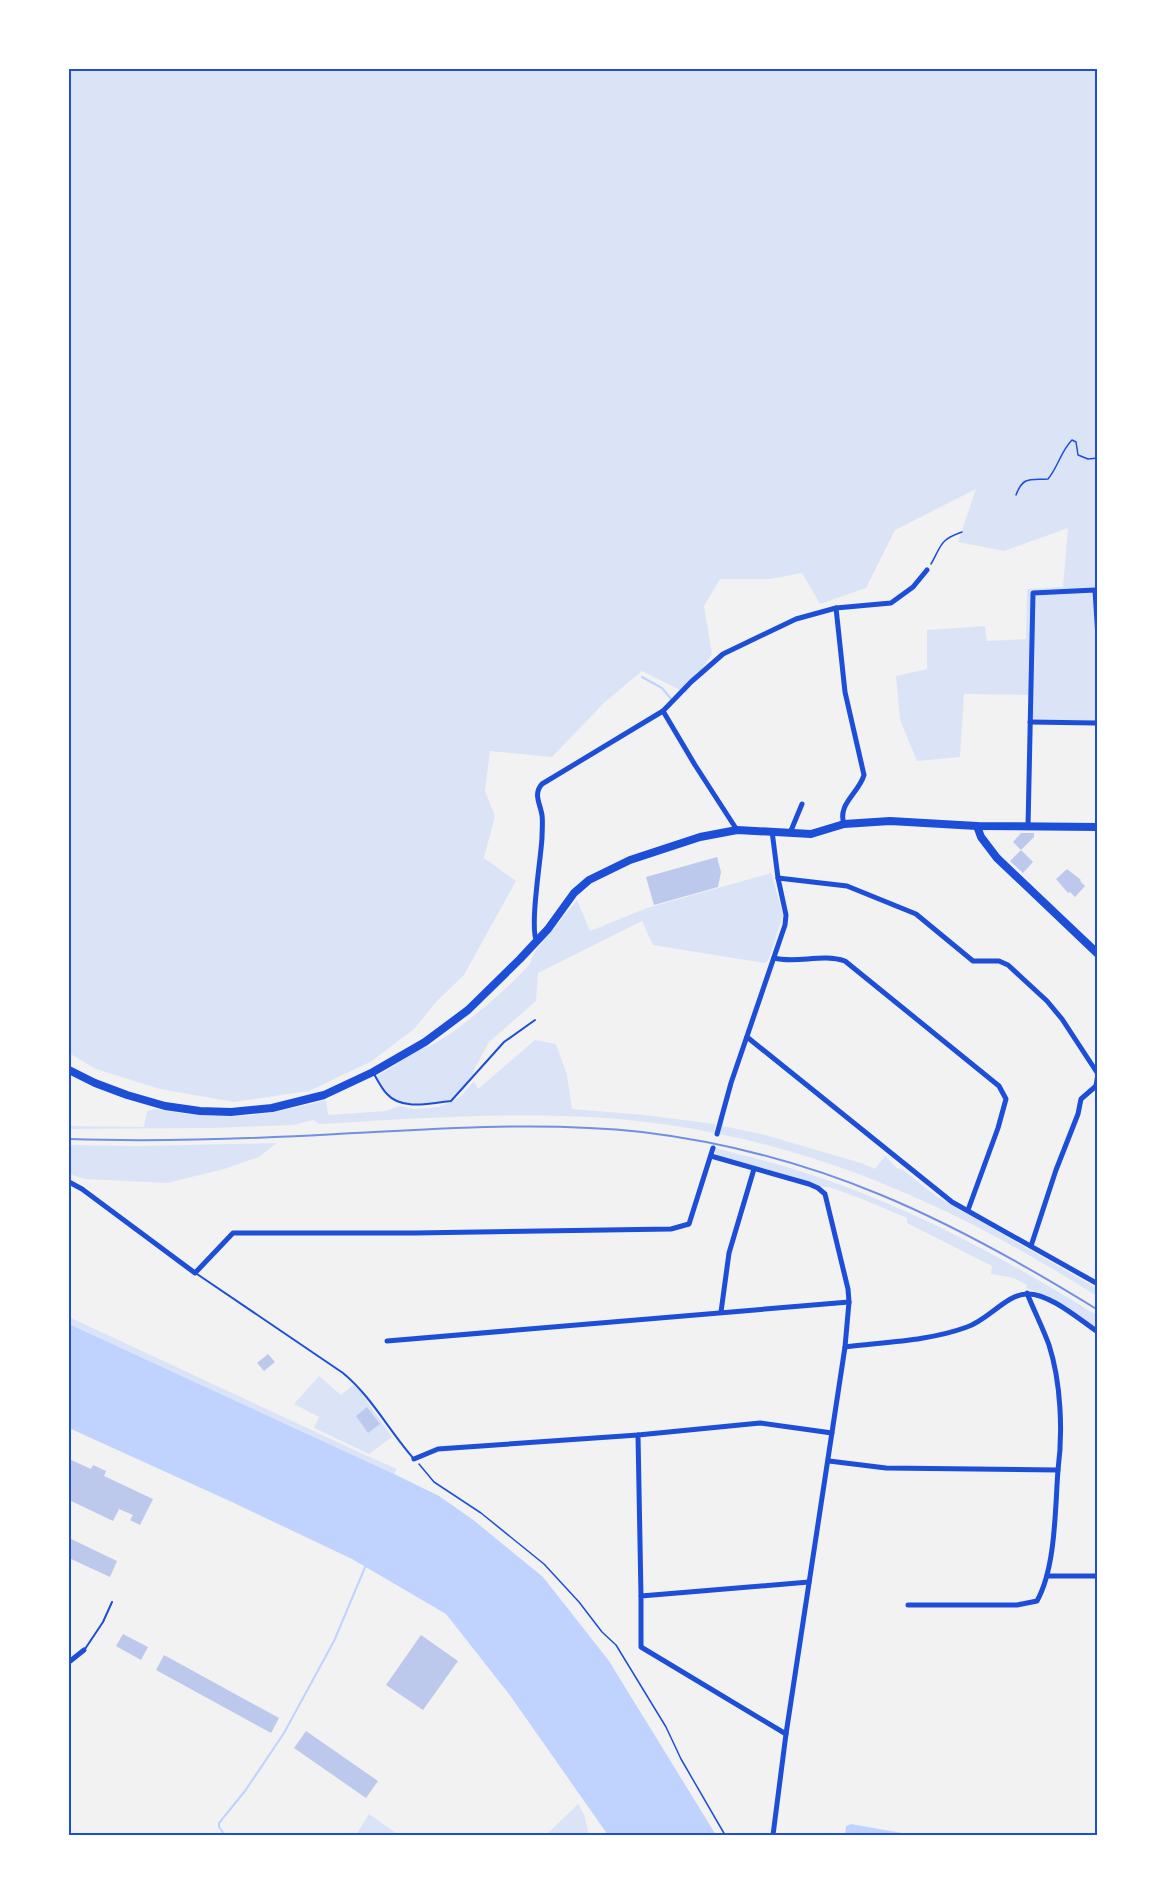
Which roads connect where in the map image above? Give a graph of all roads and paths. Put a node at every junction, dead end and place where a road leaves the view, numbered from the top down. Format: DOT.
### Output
graph roads {
  1 [pos="1098,458"];
  2 [pos="1016,495"];
  3 [pos="962,532"];
  4 [pos="927,570"];
  5 [pos="836,609"];
  6 [pos="1098,638"];
  7 [pos="663,711"];
  8 [pos="1098,721"];
  9 [pos="1030,722"];
  10 [pos="802,804"];
  11 [pos="844,824"];
  12 [pos="977,826"];
  13 [pos="1028,827"];
  14 [pos="1098,827"];
  15 [pos="737,830"];
  16 [pos="772,831"];
  17 [pos="789,833"];
  18 [pos="778,878"];
  19 [pos="537,942"];
  20 [pos="1098,954"];
  21 [pos="774,958"];
  22 [pos="534,1020"];
  23 [pos="747,1037"];
  24 [pos="69,1070"];
  25 [pos="373,1072"];
  26 [pos="1097,1089"];
  27 [pos="717,1134"];
  28 [pos="713,1148"];
  29 [pos="711,1156"];
  30 [pos="754,1169"];
  31 [pos="69,1182"];
  32 [pos="968,1210"];
  33 [pos="1031,1246"];
  34 [pos="195,1273"];
  35 [pos="1098,1284"];
  36 [pos="1028,1293"];
  37 [pos="849,1302"];
  38 [pos="721,1312"];
  39 [pos="1098,1332"];
  40 [pos="387,1341"];
  41 [pos="845,1347"];
  42 [pos="832,1433"];
  43 [pos="638,1435"];
  44 [pos="414,1459"];
  45 [pos="829,1461"];
  46 [pos="1058,1470"];
  47 [pos="1047,1576"];
  48 [pos="1098,1576"];
  49 [pos="809,1582"];
  50 [pos="641,1596"];
  51 [pos="112,1602"];
  52 [pos="909,1605"];
  53 [pos="84,1650"];
  54 [pos="69,1662"];
  55 [pos="786,1734"];
  56 [pos="725,1835"];
  57 [pos="773,1835"];
  1 -- 2 [label="path"];
  3 -- 4 [label="path"];
  4 -- 5 [label="street"];
  5 -- 7 [label="street"];
  5 -- 11 [label="street"];
  6 -- 9 [label="street"];
  7 -- 15 [label="street"];
  7 -- 19 [label="street"];
  8 -- 9 [label="street"];
  9 -- 13 [label="street"];
  10 -- 17 [label="street"];
  11 -- 12 [label="main road"];
  11 -- 17 [label="main road"];
  12 -- 13 [label="main road"];
  12 -- 20 [label="main road"];
  13 -- 14 [label="main road"];
  15 -- 16 [label="main road"];
  15 -- 19 [label="main road"];
  16 -- 17 [label="main road"];
  16 -- 18 [label="street"];
  18 -- 21 [label="street"];
  18 -- 26 [label="street"];
  19 -- 25 [label="main road"];
  21 -- 23 [label="street"];
  21 -- 32 [label="street"];
  22 -- 25 [label="lane"];
  23 -- 27 [label="street"];
  23 -- 32 [label="street"];
  24 -- 25 [label="main road"];
  26 -- 33 [label="street"];
  28 -- 29 [label="street"];
  29 -- 30 [label="street"];
  29 -- 34 [label="street"];
  30 -- 37 [label="street"];
  30 -- 38 [label="street"];
  31 -- 34 [label="street"];
  32 -- 33 [label="street"];
  33 -- 35 [label="street"];
  34 -- 44 [label="lane"];
  36 -- 39 [label="street"];
  36 -- 41 [label="street"];
  36 -- 46 [label="street"];
  37 -- 38 [label="street"];
  37 -- 41 [label="street"];
  38 -- 40 [label="street"];
  41 -- 42 [label="street"];
  42 -- 43 [label="street"];
  42 -- 45 [label="street"];
  43 -- 44 [label="street"];
  43 -- 50 [label="street"];
  44 -- 56 [label="path"];
  45 -- 46 [label="street"];
  45 -- 49 [label="street"];
  46 -- 47 [label="street"];
  47 -- 48 [label="street"];
  47 -- 52 [label="street"];
  49 -- 50 [label="street"];
  49 -- 55 [label="street"];
  50 -- 55 [label="street"];
  51 -- 53 [label="lane"];
  53 -- 54 [label="street"];
  55 -- 57 [label="street"];
}
